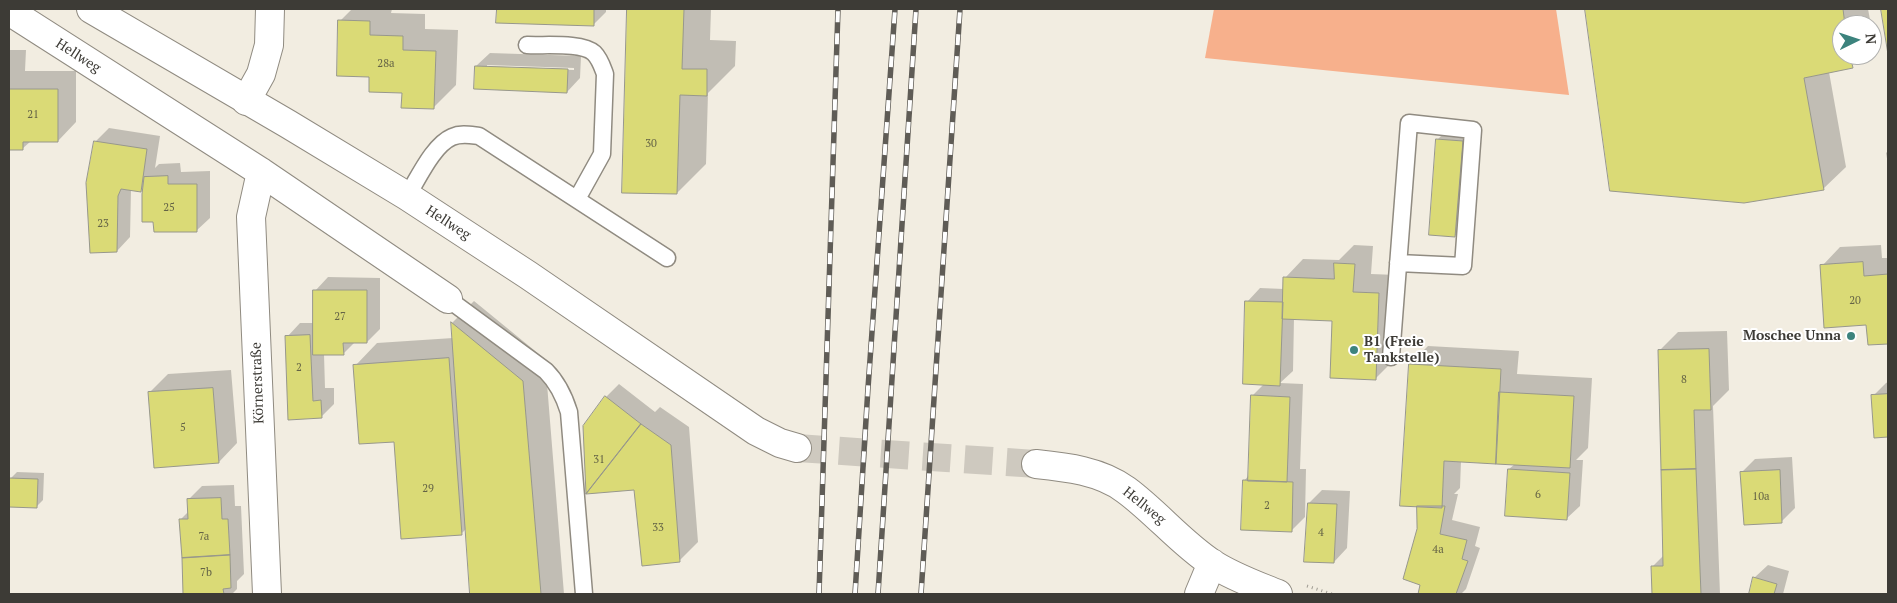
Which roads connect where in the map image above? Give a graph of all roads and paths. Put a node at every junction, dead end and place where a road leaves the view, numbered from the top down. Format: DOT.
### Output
graph roads {
  1 [pos="92,9"];
  2 [pos="270,9"];
  3 [pos="9,11"];
  4 [pos="527,45"];
  5 [pos="246,101"];
  6 [pos="261,172"];
  7 [pos="407,196"];
  8 [pos="577,199"];
  9 [pos="667,258"];
  10 [pos="1398,263"];
  11 [pos="448,299"];
  12 [pos="1391,357"];
  13 [pos="797,448"];
  14 [pos="1036,464"];
  15 [pos="1212,563"];
  16 [pos="267,594"];
  17 [pos="584,594"];
  18 [pos="1200,594"];
  19 [pos="1278,594"];
  1 -- 5 [label="street, Hellweg"];
  2 -- 5 [label="street"];
  3 -- 6 [label="street, Hellweg"];
  4 -- 8 [label="lane"];
  5 -- 7 [label="street, Hellweg"];
  6 -- 11 [label="street, Hellweg"];
  6 -- 16 [label="street, Körnerstraße"];
  7 -- 8 [label="lane"];
  7 -- 13 [label="street, Hellweg"];
  8 -- 9 [label="lane"];
  10 -- 10 [label="lane"];
  10 -- 12 [label="lane"];
  11 -- 17 [label="lane"];
  14 -- 15 [label="street, Hellweg"];
  15 -- 18 [label="street"];
  15 -- 19 [label="street, Hellweg"];
}
